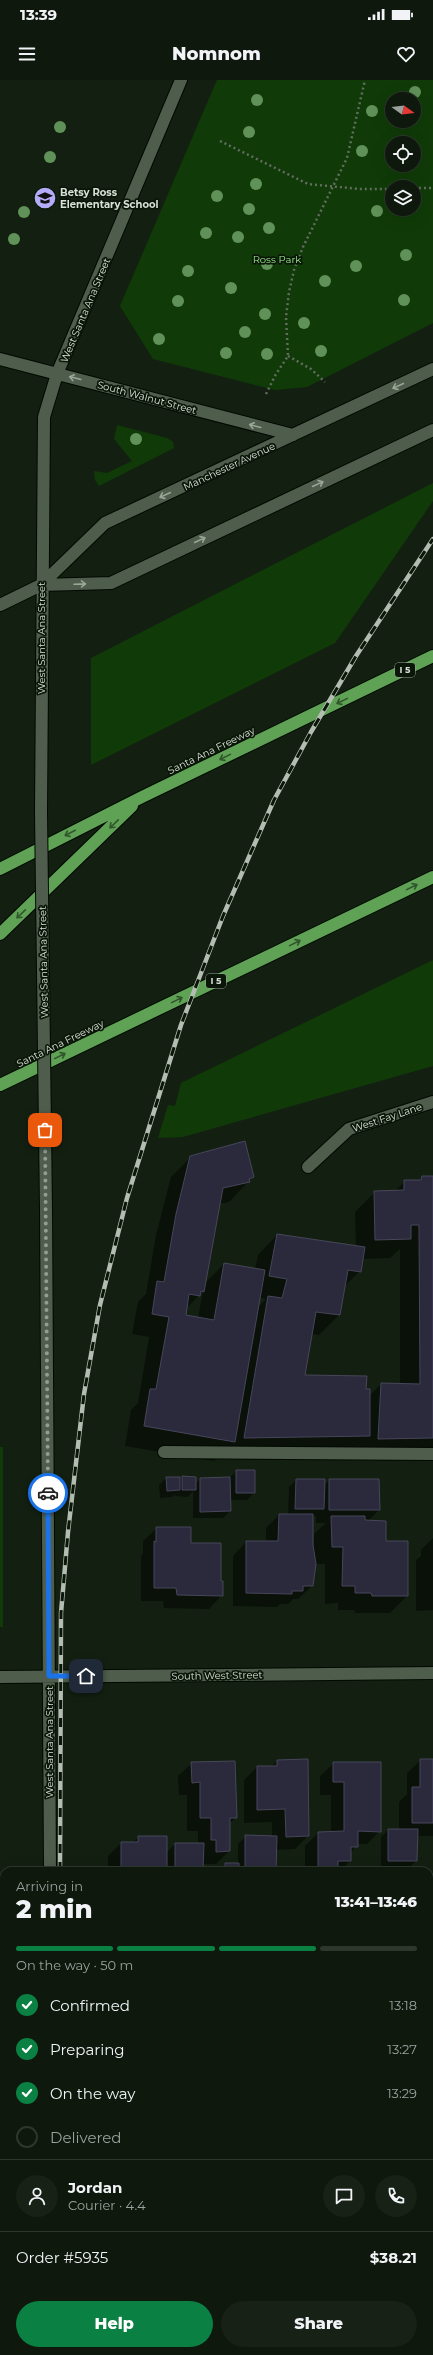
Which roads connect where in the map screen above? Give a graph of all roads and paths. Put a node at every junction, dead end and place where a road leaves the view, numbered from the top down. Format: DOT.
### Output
graph roads {
  1 [pos="181,80"];
  2 [pos="365,80"];
  3 [pos="220,141"];
  4 [pos="333,187"];
  5 [pos="385,188"];
  6 [pos="421,188"];
  7 [pos="433,188"];
  8 [pos="288,356"];
  9 [pos="0,359"];
  10 [pos="433,369"];
  11 [pos="57,374"];
  12 [pos="325,382"];
  13 [pos="266,394"];
  14 [pos="433,430"];
  15 [pos="293,436"];
  16 [pos="41,585"];
  17 [pos="0,605"];
  18 [pos="433,656"];
  19 [pos="142,797"];
  20 [pos="0,869"];
  21 [pos="433,877"];
  22 [pos="0,934"];
  23 [pos="0,1085"];
  24 [pos="433,1102"];
  25 [pos="308,1167"];
  26 [pos="164,1452"];
  27 [pos="433,1454"];
  28 [pos="433,1673"];
  29 [pos="49,1676"];
  30 [pos="0,1677"];
  31 [pos="50,1867"];
  1 -- 11 [label="street, West Santa Ana Street"];
  2 -- 4 [label="path"];
  3 -- 4 [label="path"];
  4 -- 5 [label="path"];
  4 -- 8 [label="path"];
  6 -- 7 [label="path"];
  8 -- 12 [label="path"];
  8 -- 13 [label="path"];
  9 -- 11 [label="street, South Walnut Street"];
  10 -- 15 [label="street, Manchester Avenue, one-way"];
  15 -- 11 [label="street, South Walnut Street, one-way"];
  11 -- 16 [label="street, West Santa Ana Street"];
  16 -- 14 [label="street, Manchester Avenue, one-way"];
  15 -- 16 [label="street, Manchester Avenue, one-way"];
  16 -- 17 [label="street, Manchester Avenue"];
  16 -- 29 [label="street, West Santa Ana Street, bridge"];
  18 -- 19 [label="highway, Santa Ana Freeway / I 5, one-way"];
  19 -- 20 [label="highway, Santa Ana Freeway / I 5, one-way"];
  19 -- 22 [label="highway, one-way"];
  23 -- 21 [label="highway, Santa Ana Freeway / I 5, one-way"];
  24 -- 25 [label="street, West Fay Lane"];
  26 -- 27 [label="street"];
  28 -- 29 [label="street, South West Street"];
  29 -- 30 [label="street, South West Street"];
  29 -- 31 [label="street, West Santa Ana Street"];
}
